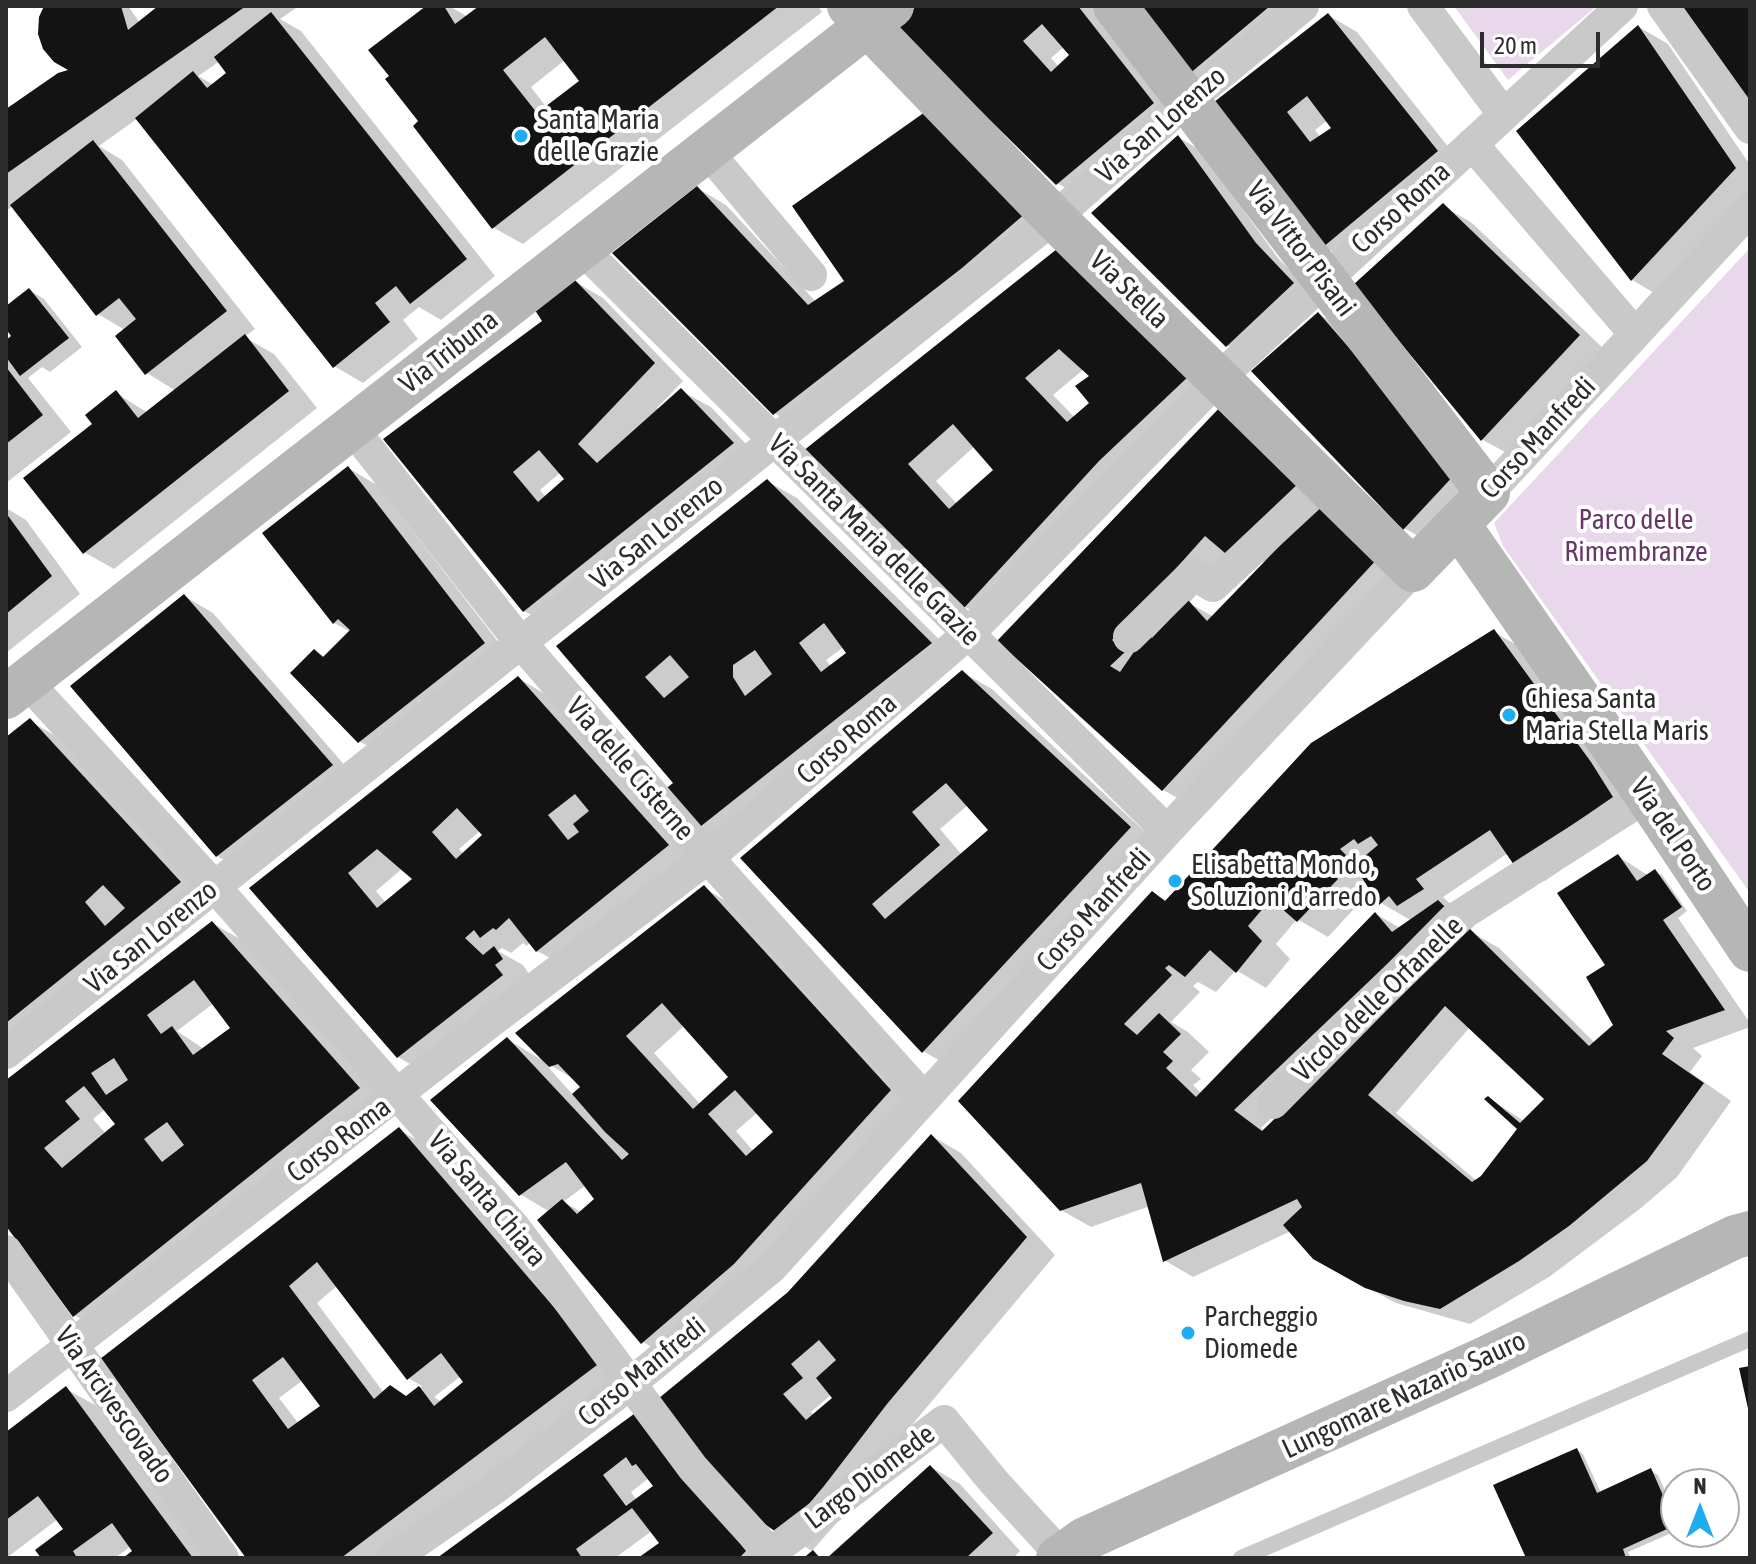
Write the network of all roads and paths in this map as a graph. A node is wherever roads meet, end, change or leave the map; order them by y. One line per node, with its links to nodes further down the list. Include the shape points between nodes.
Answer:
1 (1115, 6): 7 (street, Via Vittor Pisani)
2 (1303, 6): 7 (street, Via San Lorenzo)
3 (1423, 6): 8 (street)
4 (1622, 6): 8 (street, Corso Roma)
5 (1663, 6): 9 (street)
6 (870, 13): 11 (street, Via Tribuna); 13 (street, Via Stella)
7 (1187, 101): 13 (street, Via San Lorenzo); 16 (street, Via Vittor Pisani)
8 (1504, 115): 10 (street, Corso Roma)
9 (1750, 128)
10 (1472, 144): 16 (street, Corso Roma); 17 (street)
11 (707, 151): 14 (street, Via Tribuna); 15 (street)
12 (1750, 210): 17 (street, Corso Manfredi)
13 (1054, 218): 18 (street, Via Stella); 20 (street, Via San Lorenzo)
14 (582, 249): 19 (street, Via Tribuna); 20 (street, Via Santa Maria delle Grazie)
15 (811, 275)
16 (1324, 279): 18 (street, Corso Roma); 22 (street, Via Vittor Pisani)
17 (1635, 334): 22 (street, Corso Manfredi)
18 (1219, 378): 21 (street, Via Stella); 25 (street, Corso Roma)
19 (352, 428): 27 (street, Via delle Cisterne); 28 (street, Via Tribuna)
20 (774, 440): 25 (street, Via Santa Maria delle Grazie); 27 (street, Via San Lorenzo)
21 (1324, 483): 24 (street, Via Stella); 26 (street, via 1213,586 1193,574)
22 (1488, 493): 23 (street, Corso Manfredi)
23 (1458, 524): 24 (street, Corso Manfredi); 29 (street, Via del Porto)
24 (1413, 570): 30 (street, Corso Manfredi)
25 (969, 633): 30 (street, Via Santa Maria delle Grazie); 31 (street, Corso Roma)
26 (1129, 637)
27 (521, 643): 31 (street, Via delle Cisterne); 32 (street, Via San Lorenzo)
28 (16, 689): 32 (street, Via Santa Chiara)
29 (1647, 796): 33 (street, Via del Porto); 37 (street, Vicolo delle Orfanelle, via 1453,920)
30 (1167, 831): 36 (street, Corso Manfredi)
31 (708, 858): 35 (street, Corso Roma); 36 (street, Via delle Cisterne)
32 (215, 887): 34 (street, Via San Lorenzo); 35 (street, Via Santa Chiara)
33 (1750, 950)
34 (6, 1053)
35 (399, 1095): 42 (street, Corso Roma); 43 (street, Via Santa Chiara, via 515,1228)
36 (923, 1097): 43 (street, Corso Manfredi, via 771,1268)
37 (1273, 1103)
38 (1750, 1196): 39 (street)
39 (1743, 1235): 46 (street, Lungomare Nazario Sauro, via 1085,1539)
40 (6, 1251): 42 (street, Via Arcivescovado)
41 (1750, 1339): 49 (lane)
42 (73, 1345): 44 (street, Corso Roma); 47 (street, Via Arcivescovado)
43 (631, 1383): 45 (street, Via Santa Chiara, via 693,1468); 48 (street, Corso Manfredi, via 495,1488)
44 (6, 1396)
45 (767, 1555): 46 (street, Largo Diomede, via 944,1421)
46 (1059, 1557)
47 (223, 1558)
48 (393, 1558)
49 (1241, 1558)

